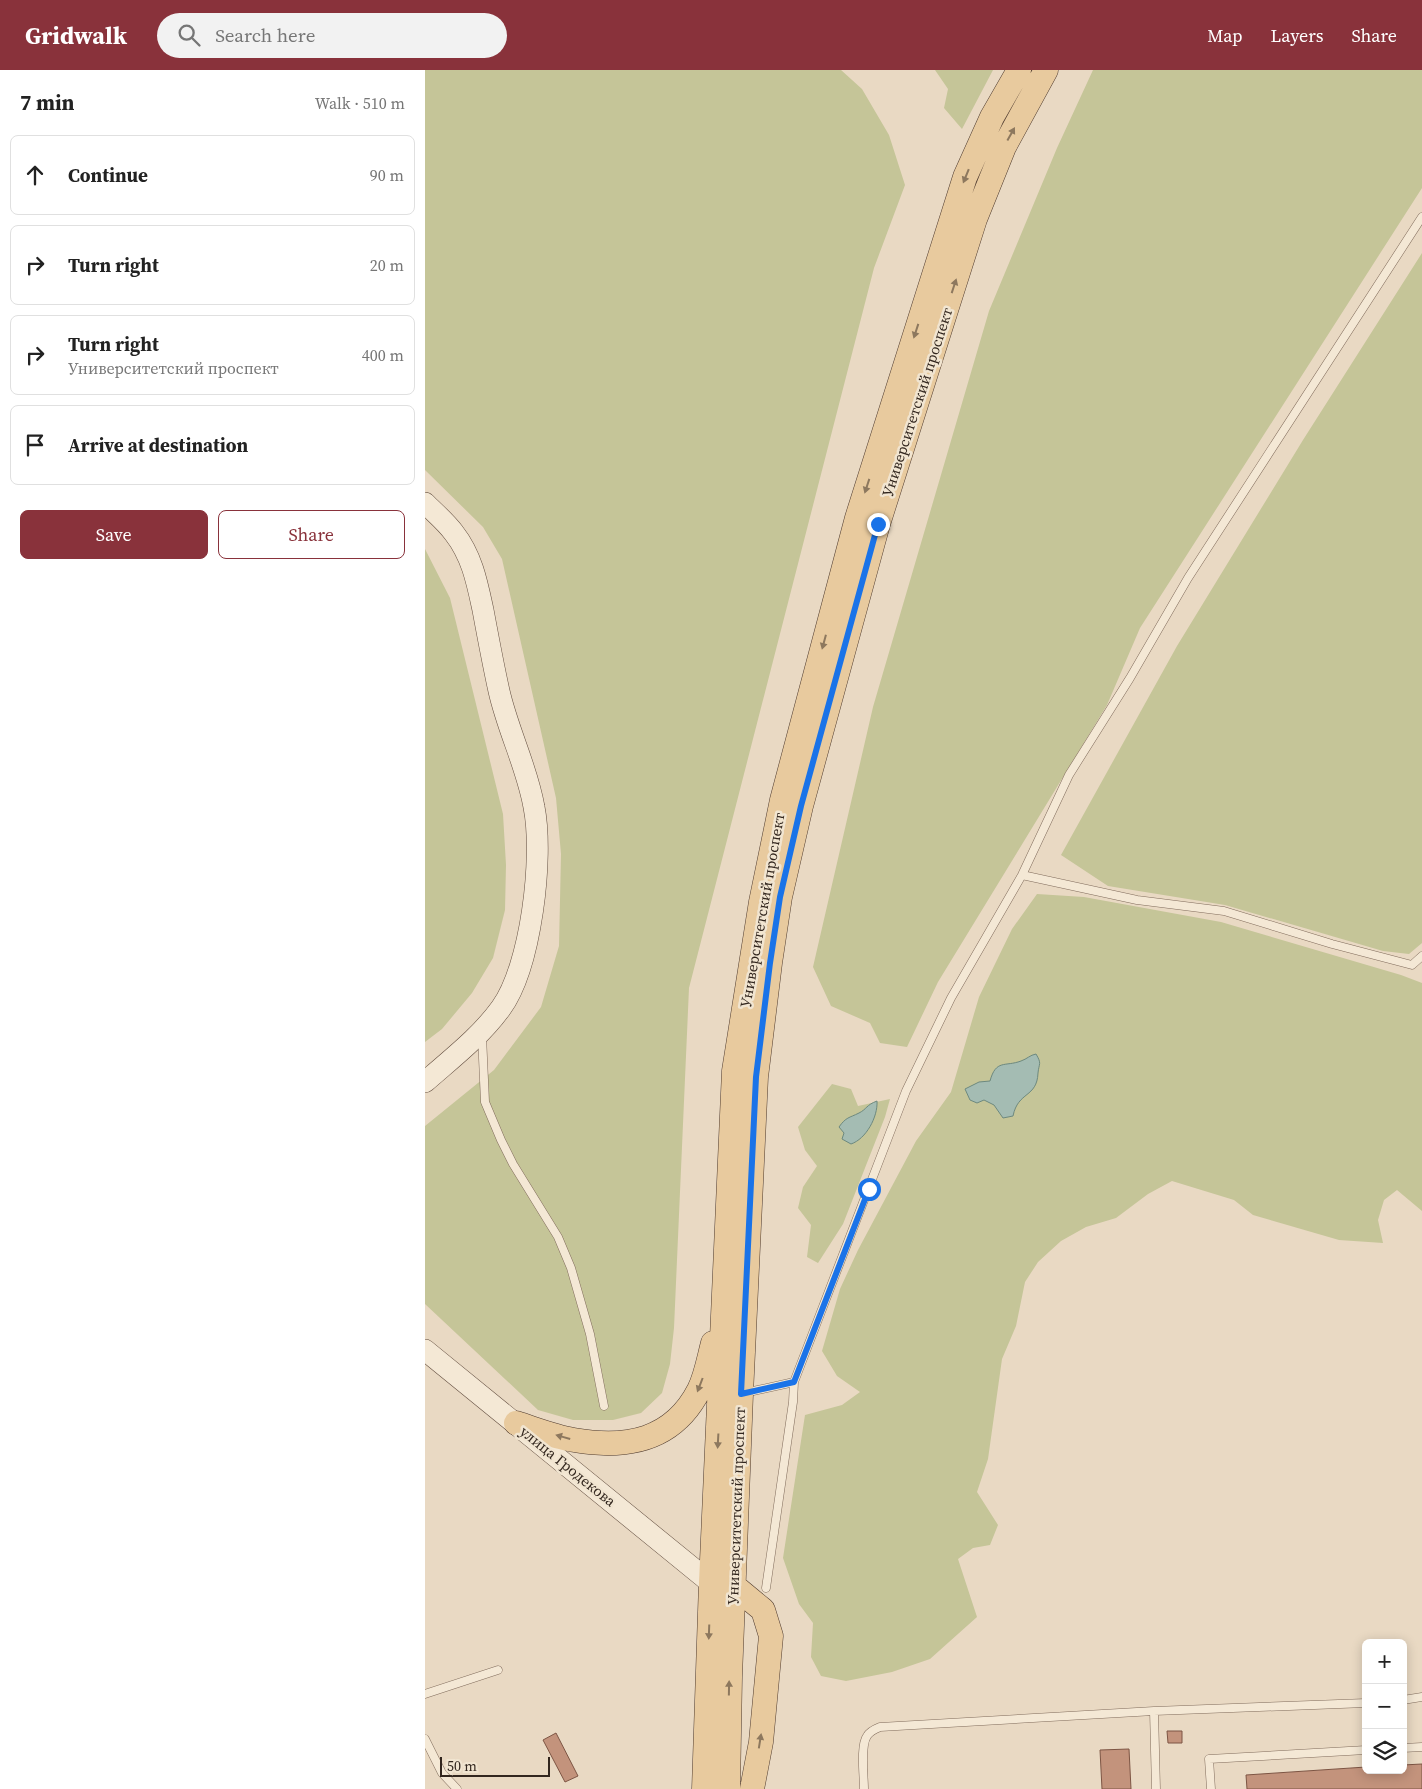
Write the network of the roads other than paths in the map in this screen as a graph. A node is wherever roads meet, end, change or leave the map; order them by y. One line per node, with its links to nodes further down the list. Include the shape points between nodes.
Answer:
1 (1019, 70): 5 (main road, Университетский проспект, one-way to 5, via 992,117 965,177)
2 (1046, 70): 5 (main road, Университетский проспект, one-way to 2, via 975,219 1004,147)
3 (1422, 217): 6 (lane, via 1188,578 1069,775)
4 (425, 503): 8 (main road, via 454,532 474,568 503,710 526,772 535,808 537,864 533,910 523,953 515,981 502,1007)
5 (868, 520): 10 (main road, Университетский проспект, one-way to 10, via 782,800 761,902 734,1071); 13 (main road, Университетский проспект, via 780,897 771,954 756,1077)
6 (1022, 875): 7 (lane, via 1137,900 1224,911 1411,965); 12 (lane, via 951,998 907,1091)
7 (1422, 956)
8 (482, 1031): 9 (main road); 14 (lane, via 485,1102 501,1140 558,1237 571,1268 591,1334)
9 (425, 1082)
10 (724, 1305): 15 (main road, one-way to 15, via 699,1389 683,1415 664,1431 628,1442 598,1443 573,1440); 16 (main road, Университетский проспект, one-way to 16)
11 (425, 1350): 15 (main road, улица Гродекова)
12 (794, 1382): 13 (lane); 17 (lane)
13 (741, 1394): 16 (main road, Университетский проспект)
14 (604, 1406)
15 (516, 1423): 16 (main road, улица Гродекова)
16 (722, 1584): 29 (main road, Университетский проспект, one-way to 29); 30 (main road, Университетский проспект, one-way to 16, via 729,1677); 31 (main road, one-way to 16, via 761,1742 771,1636 763,1610)
17 (766, 1588)
18 (498, 1670): 19 (lane)
19 (425, 1694)
20 (1422, 1697): 21 (lane)
21 (1407, 1699)
22 (1362, 1703): 23 (lane)
23 (1154, 1711): 32 (lane, via 880,1727 866,1736); 33 (lane)
24 (425, 1739): 28 (lane, via 442,1773)
25 (1422, 1747): 26 (lane)
26 (1407, 1748)
27 (1362, 1750): 34 (lane, via 1209,1759)
28 (457, 1789)
29 (704, 1789)
30 (727, 1789)
31 (752, 1789)
32 (863, 1789)
33 (1156, 1789)
34 (1211, 1789)

